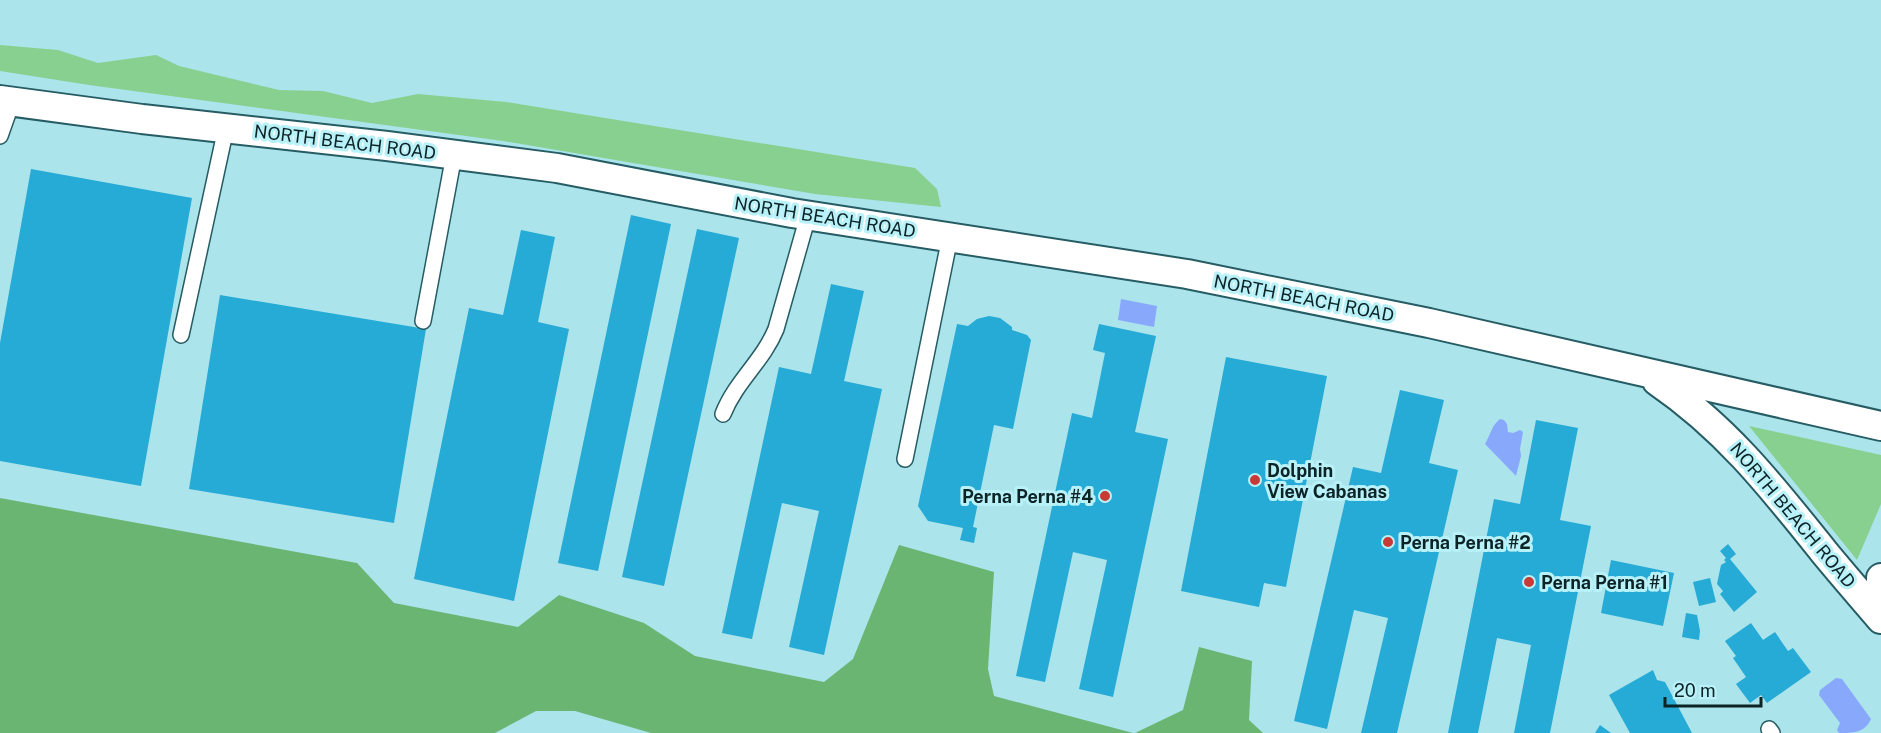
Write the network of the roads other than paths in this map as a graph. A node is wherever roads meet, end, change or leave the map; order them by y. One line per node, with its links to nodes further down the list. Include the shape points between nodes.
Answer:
1 (6, 101): 2 (street, NORTH BEACH ROAD); 3 (lane)
2 (226, 128): 4 (street, NORTH BEACH ROAD); 8 (lane)
3 (0, 136)
4 (454, 155): 5 (street, NORTH BEACH ROAD, via 557,168); 7 (lane)
5 (808, 216): 6 (street, NORTH BEACH ROAD); 10 (lane, via 776,329 769,345 730,396)
6 (950, 237): 9 (street, NORTH BEACH ROAD, via 1187,274); 12 (lane)
7 (423, 321)
8 (181, 335)
9 (1643, 371): 11 (street, NORTH BEACH ROAD); 15 (street, NORTH BEACH ROAD, via 1685,400 1730,440)
10 (723, 414)
11 (1881, 426)
12 (905, 459)
13 (1881, 578): 14 (street)
14 (1881, 587)
15 (1881, 619)

